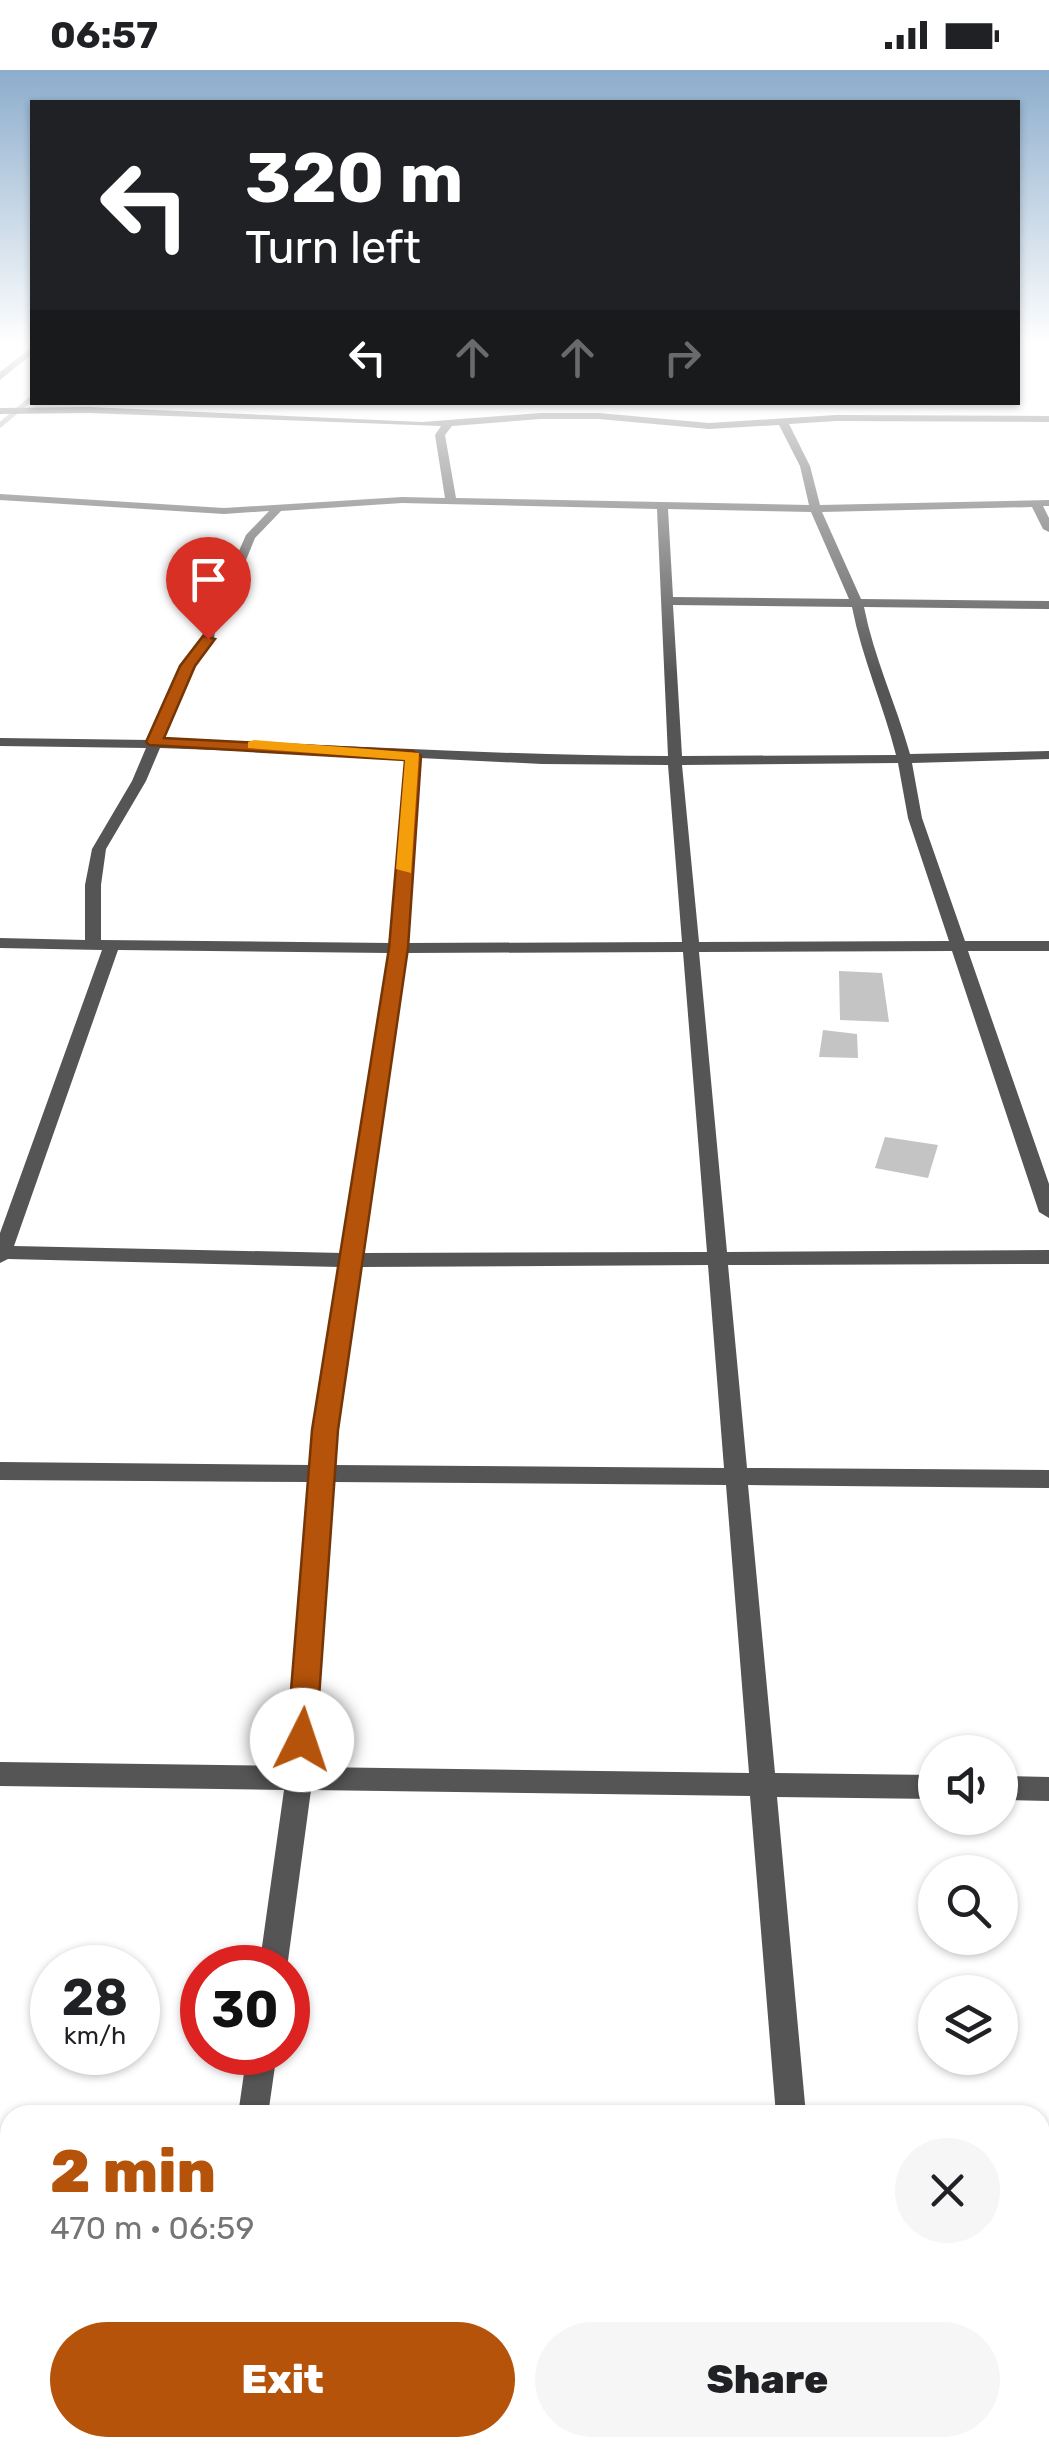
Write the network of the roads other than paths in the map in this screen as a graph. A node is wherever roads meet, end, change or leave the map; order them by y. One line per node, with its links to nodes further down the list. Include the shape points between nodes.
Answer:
1 (443, 453): 4 (street)
2 (799, 453): 9 (street)
3 (0, 497): 8 (street)
4 (451, 501): 7 (street); 8 (street)
5 (1034, 502): 6 (street); 9 (street); 10 (street)
6 (1049, 503)
7 (662, 505): 9 (street); 11 (street)
8 (277, 509): 15 (street, via 213,595 208,639 188,666)
9 (815, 509): 12 (street)
10 (1049, 528)
11 (668, 601): 12 (street); 19 (street)
12 (857, 604): 13 (street); 18 (street)
13 (1049, 605)
14 (0, 742): 15 (street)
15 (154, 742): 16 (street); 21 (street, via 99,849 93,885)
16 (413, 756): 19 (street); 25 (street)
17 (1049, 756): 18 (street)
18 (904, 758): 19 (street); 22 (street, via 915,818)
19 (675, 761): 24 (street)
20 (0, 943): 21 (street)
21 (102, 945): 25 (street); 27 (street, via 20,1210)
22 (956, 946): 23 (street); 24 (street); 26 (street)
23 (1049, 946)
24 (694, 947): 25 (street); 30 (street)
25 (398, 948): 29 (street)
26 (1049, 1212)
27 (0, 1253): 29 (street)
28 (1049, 1258): 30 (street)
29 (348, 1260): 30 (street); 32 (street)
30 (717, 1260): 33 (street)
31 (0, 1471): 32 (street)
32 (322, 1474): 33 (street); 36 (street)
33 (737, 1474): 34 (street); 37 (street)
34 (1049, 1479)
35 (0, 1774): 36 (street)
36 (299, 1778): 37 (street); 41 (street)
37 (762, 1785): 38 (street); 44 (street)
38 (918, 1787)
39 (1018, 1788): 40 (street)
40 (1049, 1789)
41 (276, 1945)
42 (259, 2075): 43 (street)
43 (254, 2105)
44 (791, 2105)

